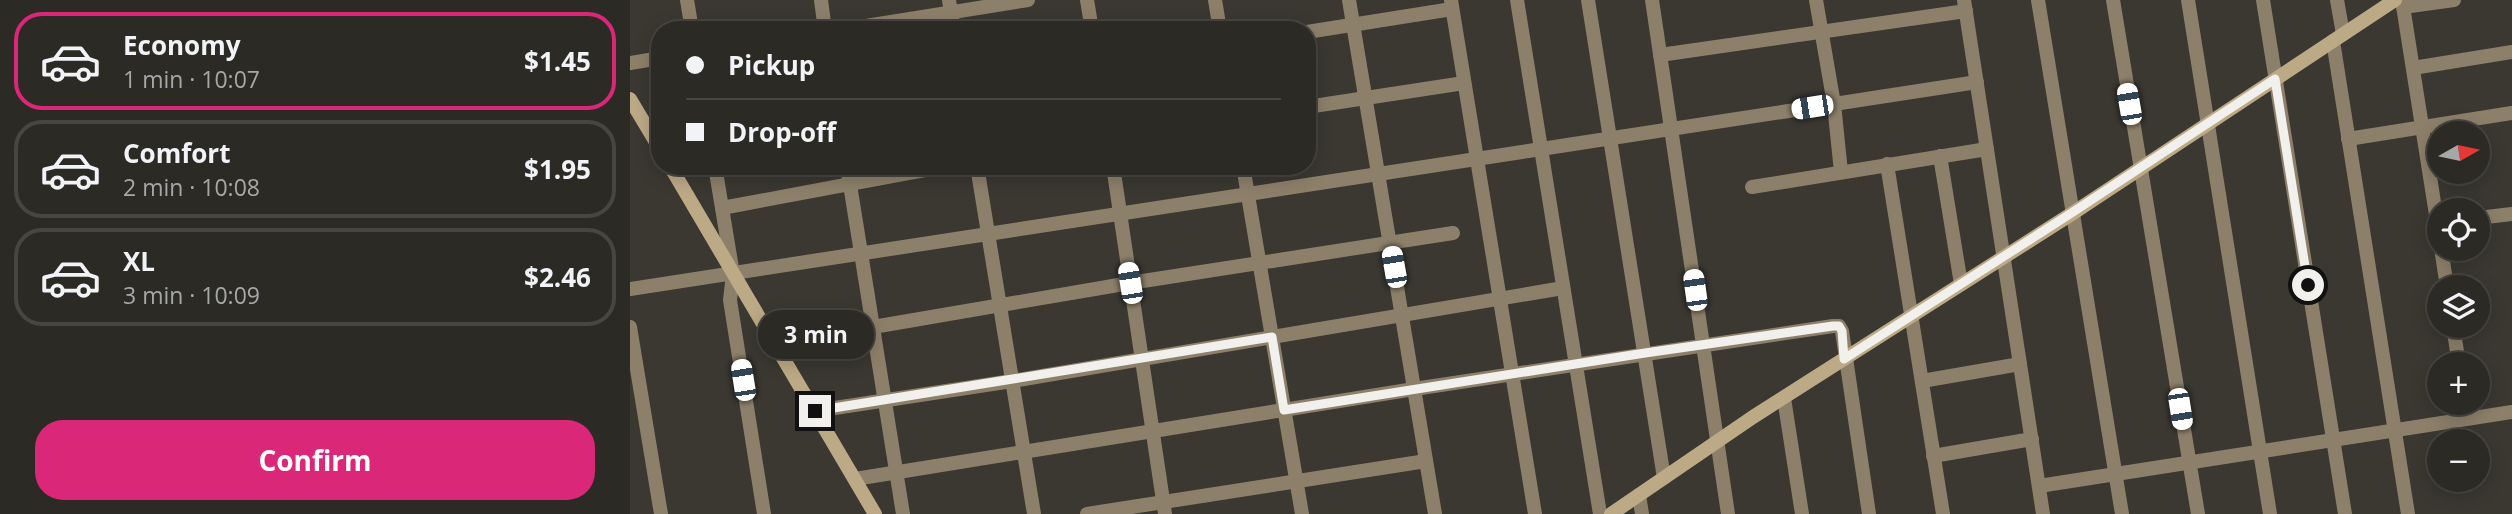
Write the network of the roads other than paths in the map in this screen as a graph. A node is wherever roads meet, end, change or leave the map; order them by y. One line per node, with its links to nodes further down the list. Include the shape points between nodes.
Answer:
1 (687, 0): 21 (street)
2 (821, 0): 22 (street)
3 (1028, 0): 19 (street)
4 (1087, 0): 24 (street)
5 (1215, 0): 25 (street)
6 (1349, 0): 26 (street)
7 (1517, 0): 49 (street)
8 (1588, 0): 47 (street)
9 (1652, 0): 31 (street)
10 (1816, 0): 28 (street)
11 (2038, 0): 69 (street)
12 (2113, 0): 54 (street)
13 (2188, 0): 43 (street)
14 (2263, 0): 35 (street)
15 (2337, 0): 29 (street)
16 (2454, 0): 17 (street)
17 (2400, 2): 29 (main road); 34 (street)
18 (1451, 4): 26 (street); 37 (street)
19 (950, 6): 23 (street)
20 (1965, 6): 28 (street); 36 (street)
21 (690, 21)
22 (824, 21)
23 (882, 21)
24 (1090, 21)
25 (1218, 21)
26 (1353, 24): 27 (street); 39 (street)
27 (1316, 30)
28 (1821, 33): 31 (street); 40 (street)
29 (2338, 38): 35 (main road); 48 (street)
30 (2512, 52): 34 (street)
31 (1660, 55): 45 (street)
32 (651, 60): 33 (street)
33 (630, 63)
34 (2413, 68): 44 (street)
35 (2275, 79): 43 (main road); 111 (street)
36 (1977, 82): 40 (street); 50 (street)
37 (1464, 83): 39 (street); 52 (street)
38 (630, 99): 46 (main road)
39 (1366, 99): 41 (street); 56 (street)
40 (1834, 104): 45 (street); 55 (street)
41 (1316, 106)
42 (2512, 113): 44 (street)
43 (2207, 123): 54 (main road); 113 (street)
44 (2422, 127): 48 (street); 67 (street)
45 (1671, 129): 47 (street); 91 (street)
46 (651, 134)
47 (1610, 138): 49 (street); 92 (street)
48 (2348, 139): 108 (street)
49 (1541, 149): 52 (street); 82 (street)
50 (1987, 149): 51 (street); 77 (street)
51 (1940, 156): 53 (street); 81 (street)
52 (1477, 159): 56 (street); 84 (street)
53 (1887, 164): 55 (street); 87 (street)
54 (2141, 167): 69 (main road); 117 (street)
55 (1841, 172): 65 (street)
56 (1378, 174): 66 (street); 75 (street)
57 (675, 175): 79 (main road)
58 (716, 175): 68 (street)
59 (848, 175): 64 (street)
60 (898, 175): 64 (street)
61 (978, 175): 74 (street)
62 (1114, 175): 70 (street)
63 (1245, 175): 66 (street)
64 (850, 184): 68 (street); 76 (street)
65 (1752, 187)
66 (1248, 194): 70 (street); 78 (street)
67 (2434, 198)
68 (722, 208): 79 (street)
69 (2073, 212): 77 (main road); 119 (street)
70 (1120, 214): 74 (street); 80 (street)
71 (2512, 214): 72 (street)
72 (2490, 217)
73 (1453, 233): 75 (street)
74 (988, 234): 76 (street); 85 (street)
75 (1390, 244): 78 (street); 86 (street)
76 (861, 254): 79 (street); 89 (street)
77 (2004, 257): 81 (main road); 96 (street)
78 (1260, 264): 80 (street); 90 (street)
79 (733, 274): 83 (street); 104 (main road); 127 (street, via 730,300)
80 (1130, 283): 85 (street); 93 (street)
81 (1961, 284): 87 (main road)
82 (1563, 288): 84 (street); 95 (street)
83 (630, 289)
84 (1500, 299): 86 (street); 97 (street)
85 (1000, 306): 89 (street); 98 (street)
86 (1402, 315): 90 (street); 100 (street)
87 (1911, 316): 94 (main road); 99 (street)
88 (630, 327): 126 (street)
89 (873, 327): 102 (street)
90 (1272, 337): 93 (street); 103 (street)
91 (1703, 344): 92 (street); 94 (street, via 1839,326); 112 (street)
92 (1645, 353): 95 (street); 120 (street)
93 (1142, 359): 98 (street); 109 (street)
94 (1844, 359): 101 (main road); 140 (street)
95 (1576, 364): 97 (street); 135 (street)
96 (2020, 364): 99 (street); 110 (street)
97 (1512, 374): 100 (street); 134 (street)
98 (1012, 381): 102 (street); 114 (street)
99 (1922, 381): 115 (street)
100 (1414, 389): 103 (street); 116 (street)
101 (1784, 398): 112 (main road); 139 (street)
102 (883, 400): 104 (street); 118 (street)
103 (1284, 410): 109 (street); 122 (street)
104 (815, 411): 121 (main road)
105 (2512, 412): 107 (street)
106 (2467, 415): 107 (street)
107 (2468, 419): 108 (street)
108 (2395, 430): 111 (street); 147 (street)
109 (1153, 431): 114 (street); 125 (street)
110 (2032, 439): 115 (street); 123 (street)
111 (2332, 440): 113 (street); 146 (street)
112 (1718, 442): 120 (main road); 138 (street)
113 (2260, 451): 117 (street); 145 (street)
114 (1024, 453): 118 (street); 130 (street)
115 (1933, 456): 141 (street)
116 (1426, 461): 122 (street); 133 (street)
117 (2189, 462): 119 (street); 144 (street)
118 (895, 472): 121 (street); 129 (street)
119 (2115, 474): 123 (street); 143 (street)
120 (1664, 478): 124 (main road)
121 (855, 479): 128 (main road)
122 (1297, 481): 125 (street); 132 (street)
123 (2039, 486): 142 (street)
124 (1639, 495): 136 (main road); 137 (street)
125 (1164, 508): 131 (street)
126 (661, 514)
127 (764, 514)
128 (875, 514)
129 (902, 514)
130 (1034, 514)
131 (1087, 514)
132 (1302, 514)
133 (1435, 514)
134 (1535, 514)
135 (1600, 514)
136 (1611, 514)
137 (1642, 514)
138 (1728, 514)
139 (1802, 514)
140 (1869, 514)
141 (1943, 514)
142 (2043, 514)
143 (2122, 514)
144 (2197, 514)
145 (2270, 514)
146 (2345, 514)
147 (2408, 514)

